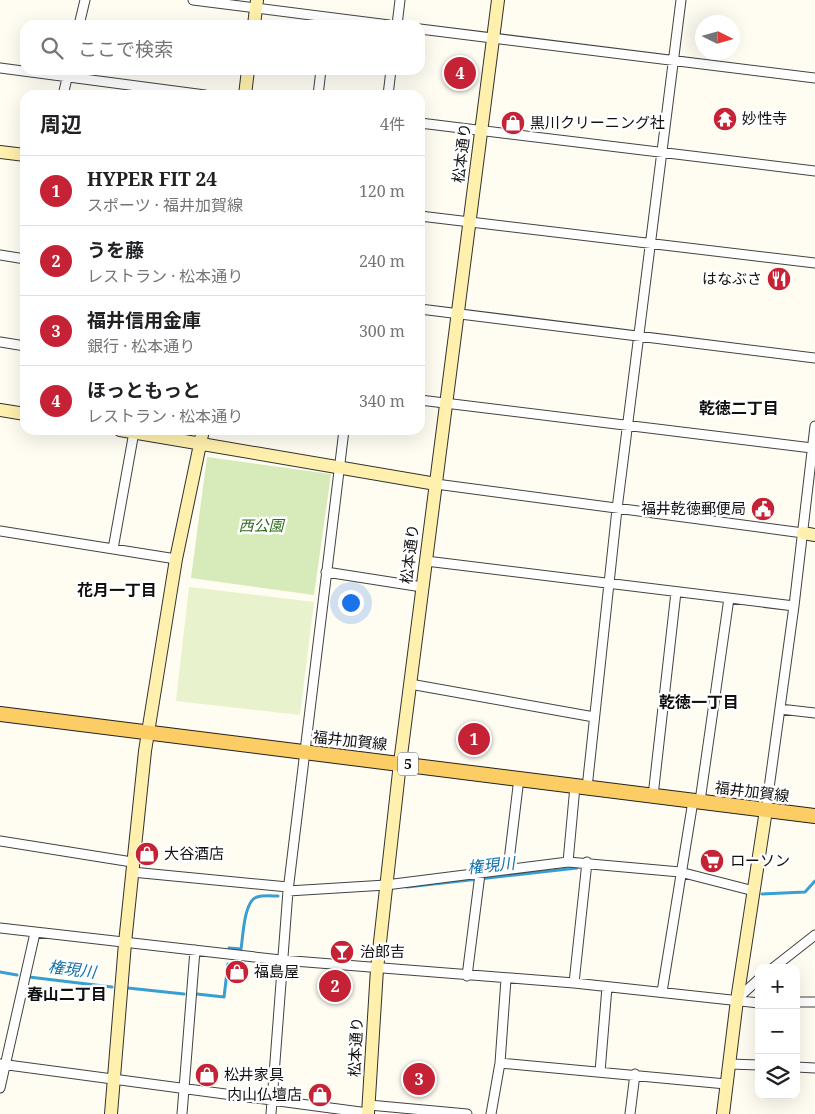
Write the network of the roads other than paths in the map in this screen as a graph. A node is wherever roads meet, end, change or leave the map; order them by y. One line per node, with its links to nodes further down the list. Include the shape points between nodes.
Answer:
1 (84, 0): 7 (street)
2 (193, 0): 6 (street)
3 (400, 0): 10 (street)
4 (498, 0): 12 (street, 松本通り)
5 (682, 0): 13 (street)
6 (257, 4): 8 (street); 9 (street)
7 (80, 20)
8 (255, 20)
9 (323, 20)
10 (398, 20)
11 (425, 30): 12 (street)
12 (493, 39): 13 (street); 28 (street, 松本通り)
13 (673, 60): 21 (street); 31 (street)
14 (0, 68): 15 (street)
15 (20, 70)
16 (68, 75): 22 (street)
17 (75, 75): 23 (street)
18 (247, 75): 24 (street)
19 (320, 75): 25 (street)
20 (390, 75): 26 (street)
21 (815, 78)
22 (64, 90)
23 (172, 90)
24 (246, 90)
25 (319, 90)
26 (389, 90)
27 (425, 124): 28 (street)
28 (481, 131): 31 (street); 34 (street, 松本通り)
29 (0, 152): 30 (street)
30 (20, 154)
31 (662, 154): 32 (street); 35 (street)
32 (815, 171)
33 (425, 217): 34 (street)
34 (470, 223): 35 (street); 40 (street, 松本通り)
35 (649, 244): 38 (street); 41 (street)
36 (0, 255): 37 (street)
37 (20, 258)
38 (815, 263)
39 (425, 310): 40 (street)
40 (458, 314): 41 (street); 46 (street, 松本通り)
41 (639, 337): 44 (street); 50 (street)
42 (0, 342): 43 (street)
43 (20, 345)
44 (815, 358)
45 (425, 401): 46 (street)
46 (446, 403): 50 (street); 58 (street, 松本通り)
47 (0, 410): 48 (street)
48 (20, 413)
49 (815, 426): 56 (street)
50 (627, 427): 56 (street); 59 (street)
51 (133, 435): 62 (street)
52 (151, 435): 55 (street)
53 (202, 435): 55 (street)
54 (343, 435): 57 (street)
55 (201, 444): 57 (street); 63 (street)
56 (812, 448): 61 (street)
57 (339, 467): 58 (street); 65 (street)
58 (436, 484): 59 (street); 64 (street, 松本通り)
59 (617, 509): 61 (street); 66 (street)
60 (0, 531): 62 (street)
61 (809, 534): 70 (street)
62 (113, 549): 63 (street)
63 (176, 559): 76 (street)
64 (426, 561): 66 (street); 67 (street, 松本通り)
65 (326, 572): 67 (street); 77 (street)
66 (608, 583): 68 (street); 75 (street)
67 (422, 587): 71 (street, 松本通り)
68 (676, 592): 69 (street); 81 (street)
69 (729, 598): 70 (street); 82 (street)
70 (794, 606): 72 (street)
71 (410, 684): 75 (street); 78 (street, 松本通り)
72 (780, 709): 73 (street); 83 (street)
73 (815, 713)
74 (0, 714): 76 (main road, 福井加賀線 / 5)
75 (594, 718): 80 (street)
76 (147, 732): 77 (main road, 福井加賀線 / 5); 88 (street)
77 (303, 752): 78 (main road, 福井加賀線 / 5); 93 (street)
78 (400, 763): 79 (main road, 福井加賀線 / 5); 92 (street, 松本通り)
79 (519, 778): 80 (main road, 福井加賀線 / 5); 89 (street)
80 (581, 787): 81 (main road, 福井加賀線 / 5); 86 (street)
81 (653, 796): 82 (main road, 福井加賀線 / 5)
82 (696, 801): 83 (main road, 福井加賀線 / 5); 91 (street)
83 (766, 810): 84 (main road, 福井加賀線 / 5); 94 (street)
84 (815, 816)
85 (0, 841): 88 (street)
86 (568, 862): 87 (street); 89 (street)
87 (587, 862): 91 (street); 106 (street)
88 (132, 867): 93 (street); 98 (street)
89 (508, 869): 90 (street)
90 (480, 875): 92 (street); 103 (street)
91 (680, 875): 94 (street); 108 (street)
92 (386, 885): 93 (street); 102 (street, 松本通り)
93 (288, 889): 100 (street)
94 (754, 891): 109 (street)
95 (0, 928): 96 (street)
96 (34, 933): 98 (street); 115 (street)
97 (815, 934): 101 (street)
98 (124, 943): 99 (street); 121 (street)
99 (195, 950): 100 (street); 124 (street)
100 (281, 960): 102 (street); 125 (street)
101 (778, 964)
102 (377, 969): 103 (street); 126 (street, 松本通り)
103 (467, 976): 104 (street)
104 (506, 979): 106 (street); 113 (street)
105 (755, 982): 109 (street)
106 (574, 983): 107 (street)
107 (607, 987): 108 (street); 119 (street)
108 (662, 992): 109 (street)
109 (737, 1000): 110 (street); 114 (street)
110 (755, 1002)
111 (800, 1002): 112 (street)
112 (815, 1002)
113 (500, 1063): 119 (street); 131 (street)
114 (729, 1064): 116 (street); 122 (street)
115 (3, 1065): 121 (street); 123 (street)
116 (755, 1066)
117 (800, 1067): 118 (street)
118 (815, 1068)
119 (600, 1072): 120 (street)
120 (634, 1074): 122 (street); 132 (street)
121 (114, 1080): 124 (street); 127 (street)
122 (726, 1084): 133 (street)
123 (0, 1088)
124 (184, 1090): 125 (street); 128 (street)
125 (273, 1102): 126 (street); 129 (street)
126 (368, 1111): 130 (street)
127 (111, 1114)
128 (182, 1114)
129 (271, 1114)
130 (466, 1114)
131 (491, 1114)
132 (630, 1114)
133 (723, 1114)

